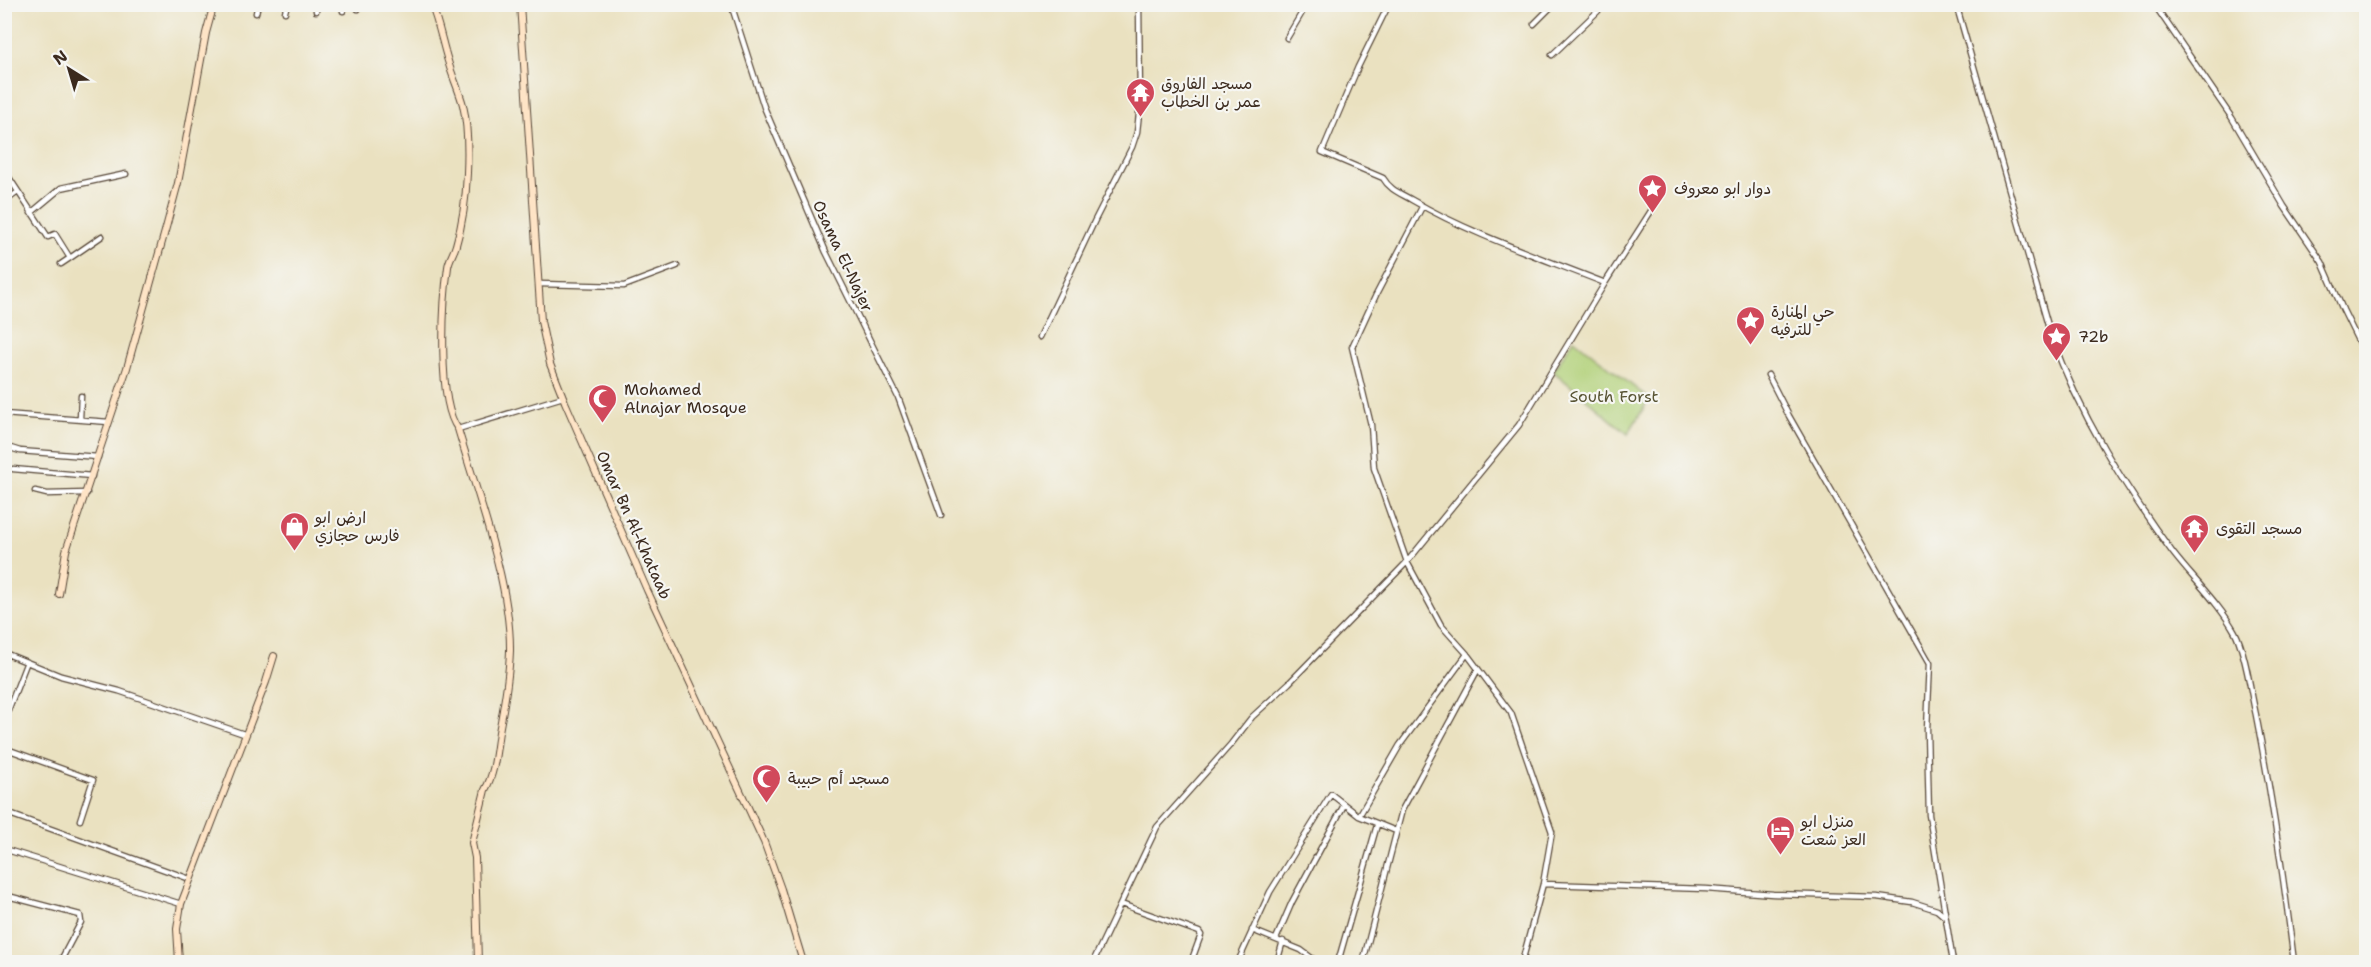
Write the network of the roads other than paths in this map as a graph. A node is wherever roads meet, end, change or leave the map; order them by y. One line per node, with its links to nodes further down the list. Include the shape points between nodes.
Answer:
1 (214, 4): 41 (street, via 175,193)
2 (258, 4): 17 (street)
3 (287, 4): 16 (street)
4 (316, 4): 14 (street)
5 (430, 4): 42 (street, via 463,105 467,137 463,216 448,264 445,316 445,382 452,422)
6 (520, 4): 33 (street, Omar Bn Al-Khataab)
7 (731, 4): 49 (street, Osama El-Najer, via 764,107 826,252 898,397)
8 (1139, 4): 34 (street, via 1137,132)
9 (1307, 4): 19 (street)
10 (1389, 4): 25 (street, via 1322,152 1383,178 1388,187)
11 (1554, 4): 18 (street)
12 (1956, 4): 89 (street, via 2051,336 2071,388 2133,498 2236,633 2268,776)
13 (2154, 4): 35 (street, via 2232,118 2322,262)
14 (316, 11)
15 (1598, 11): 20 (street)
16 (285, 12)
17 (256, 13)
18 (1534, 24)
19 (1287, 38)
20 (1552, 55)
21 (4, 170): 23 (street)
22 (126, 174): 27 (street, via 61,188)
23 (18, 192): 24 (street); 27 (street)
24 (4, 202)
25 (1422, 207): 32 (street); 50 (street, via 1352,347 1371,425 1374,468)
26 (1651, 211): 32 (street)
27 (31, 213): 29 (street, via 48,237 56,234)
28 (102, 236): 29 (street)
29 (70, 258): 30 (street)
30 (62, 264)
31 (678, 266): 33 (street, via 624,286)
32 (1605, 283): 50 (street, via 1518,425)
33 (539, 284): 38 (street, Omar Bn Al-Khataab, via 546,349)
34 (1040, 337)
35 (2367, 357)
36 (1768, 375): 72 (street, via 1930,663 1929,815)
37 (81, 396): 40 (street)
38 (563, 397): 42 (street); 79 (street, Omar Bn Al-Khataab, via 764,842)
39 (4, 414): 40 (street)
40 (80, 419): 41 (street)
41 (109, 422): 44 (street)
42 (458, 429): 78 (street, via 502,586 510,650 493,763 472,843)
43 (4, 446): 44 (street, via 20,451)
44 (98, 457): 46 (street)
45 (13, 469): 46 (street)
46 (92, 476): 48 (street)
47 (35, 491): 48 (street)
48 (87, 493): 51 (street, via 66,551)
49 (941, 514)
50 (1407, 562): 52 (street, via 1441,624); 71 (street, via 1252,717 1157,826)
51 (59, 594)
52 (1467, 654): 56 (street); 62 (street, via 1400,745)
53 (274, 656): 58 (street)
54 (4, 661): 55 (street, via 7,654)
55 (26, 664): 57 (street); 58 (street)
56 (1478, 669): 65 (street, via 1402,810); 68 (street, via 1511,713 1552,832)
57 (4, 722)
58 (244, 734): 67 (street)
59 (4, 748): 63 (street, via 93,780)
60 (1344, 805): 62 (street); 73 (street, via 1330,794 1284,867); 74 (street)
61 (4, 812): 67 (street)
62 (1359, 816): 64 (street)
63 (80, 820)
64 (1377, 825): 65 (street); 85 (street)
65 (1396, 831): 86 (street)
66 (4, 849): 70 (street)
67 (190, 879): 70 (street)
68 (1543, 884): 72 (street, via 1877,897 1912,902 1937,910); 87 (street)
69 (4, 895): 76 (street, via 80,915 81,922)
70 (181, 904): 77 (street, via 177,929)
71 (1121, 904): 80 (street); 81 (street, via 1198,932 1201,940)
72 (1945, 917): 88 (street)
73 (1252, 930): 74 (street); 82 (street)
74 (1276, 939): 75 (street)
75 (1283, 941): 83 (street); 84 (street)
76 (60, 963)
77 (179, 963)
78 (478, 963)
79 (803, 963)
80 (1093, 963)
81 (1191, 963)
82 (1238, 963)
83 (1277, 963)
84 (1317, 963)
85 (1338, 963)
86 (1363, 963)
87 (1522, 963)
88 (1953, 963)
89 (2294, 963)

